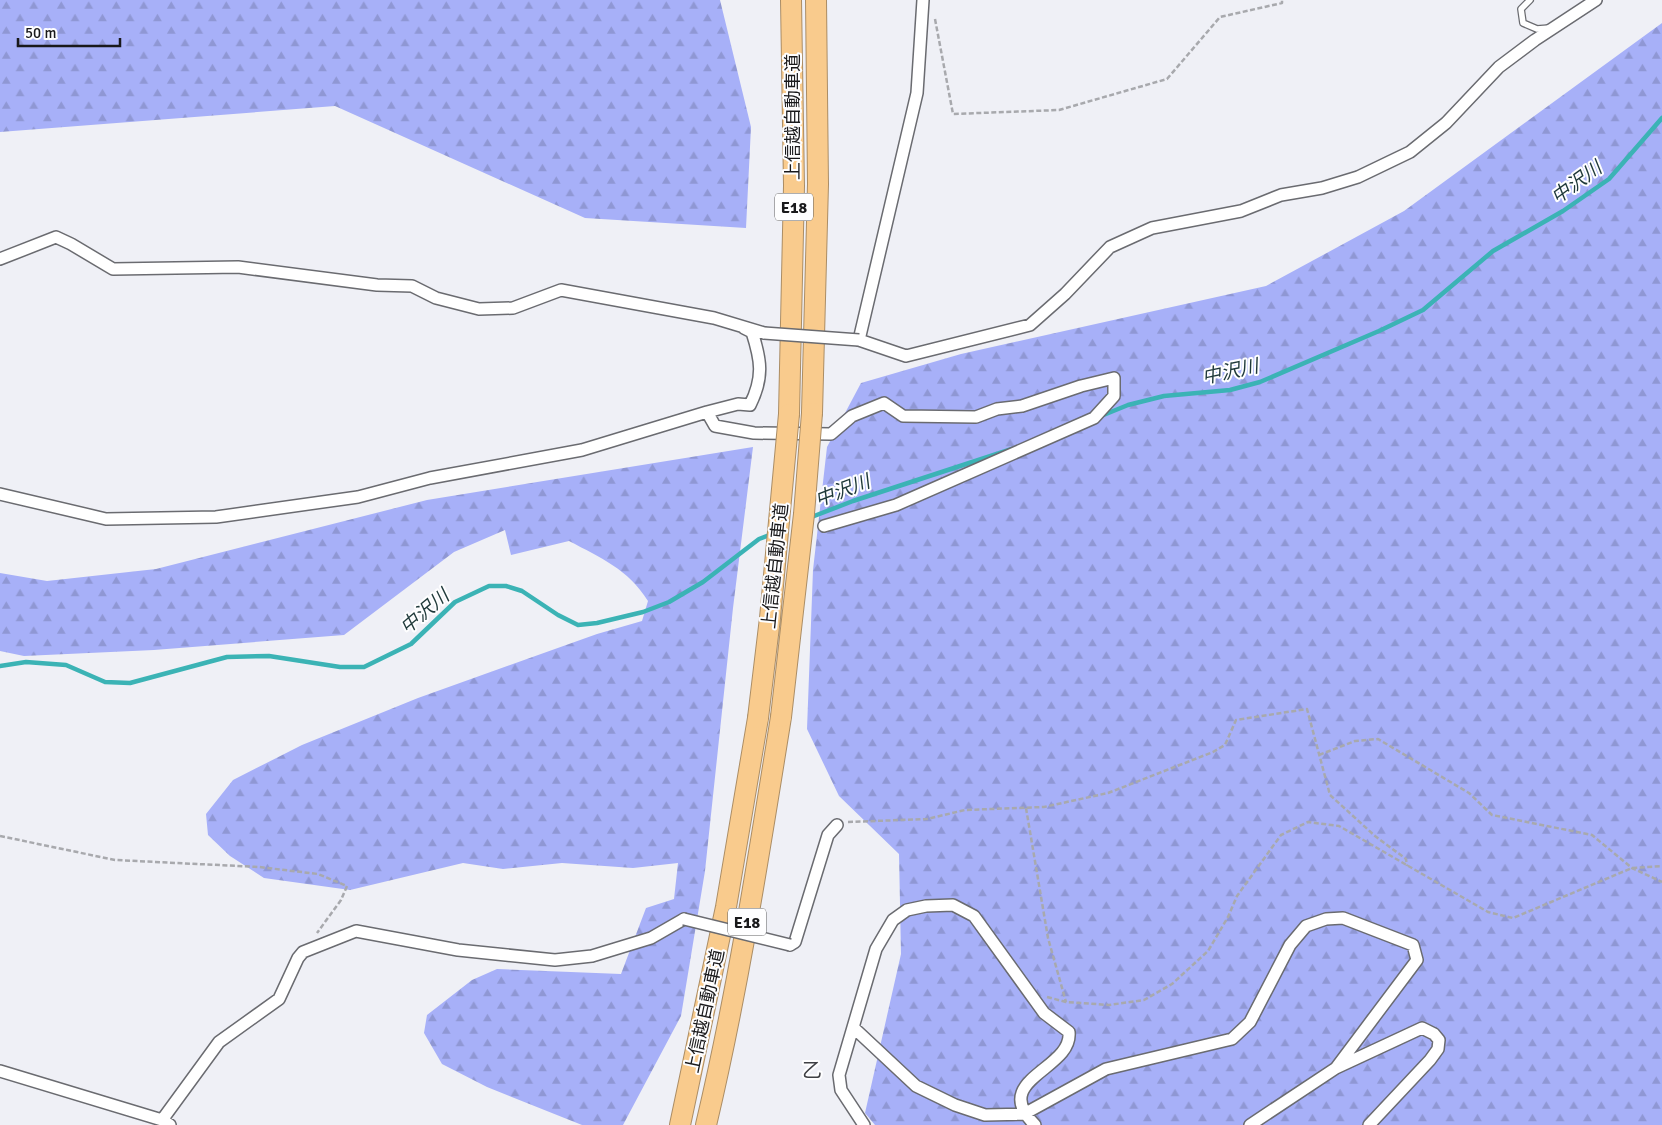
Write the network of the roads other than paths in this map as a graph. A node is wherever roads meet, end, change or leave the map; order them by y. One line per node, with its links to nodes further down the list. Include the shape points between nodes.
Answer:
1 (791, 0): 19 (highway, 上信越自動車道 / E18, bridge, via 794,186 789,414 770,618 758,718 726,907)
2 (816, 0): 20 (highway, 上信越自動車道 / E18, bridge, via 818,184 812,412 804,514 781,717 747,922)
3 (924, 0): 9 (street, via 917,94)
4 (1530, 0): 6 (lane, via 1521,9 1523,23 1537,29)
5 (1596, 0): 6 (street)
6 (1554, 28): 9 (street, via 1499,67 1446,123 1410,152 1358,177 1322,188 1281,195 1240,211 1152,228 1127,239 1110,247 1030,325 906,356)
7 (0, 259): 8 (street, via 56,237 113,270 238,267 377,285 412,286 436,298 479,309 513,308 561,290)
8 (714, 318): 9 (street, bridge, via 764,332); 10 (street, via 752,332 761,362 756,393 750,405 738,404)
9 (859, 340)
10 (707, 412): 11 (street, via 582,450 430,478 358,497 216,516 106,519); 12 (street, via 715,426 754,433 831,434 852,416 884,403 903,416 976,417 1114,378 1114,396 1094,418 896,505)
11 (0, 494)
12 (824, 526)
13 (837, 825): 18 (street, bridge, via 828,835 795,942 790,945 684,919 651,938 592,956 555,960 458,950 356,931 303,952 279,999 219,1042)
14 (854, 1029): 17 (street, via 916,1086 985,1115); 17 (street, via 876,949 893,920 907,910 953,905 974,916 1044,1013 1069,1032 1070,1041 1064,1052 1028,1082 1020,1102); 21 (street, via 840,1075 841,1090)
15 (1336, 1068): 17 (street, via 1417,960 1414,945 1343,918 1326,919 1306,926 1290,946 1250,1022 1232,1040 1106,1069); 23 (street); 24 (street, via 1422,1028 1439,1040 1438,1049 1430,1060)
16 (0, 1071): 18 (street)
17 (1024, 1114): 22 (street)
18 (166, 1123)
19 (680, 1125)
20 (706, 1125)
21 (864, 1125)
22 (1035, 1125)
23 (1250, 1125)
24 (1369, 1125)

